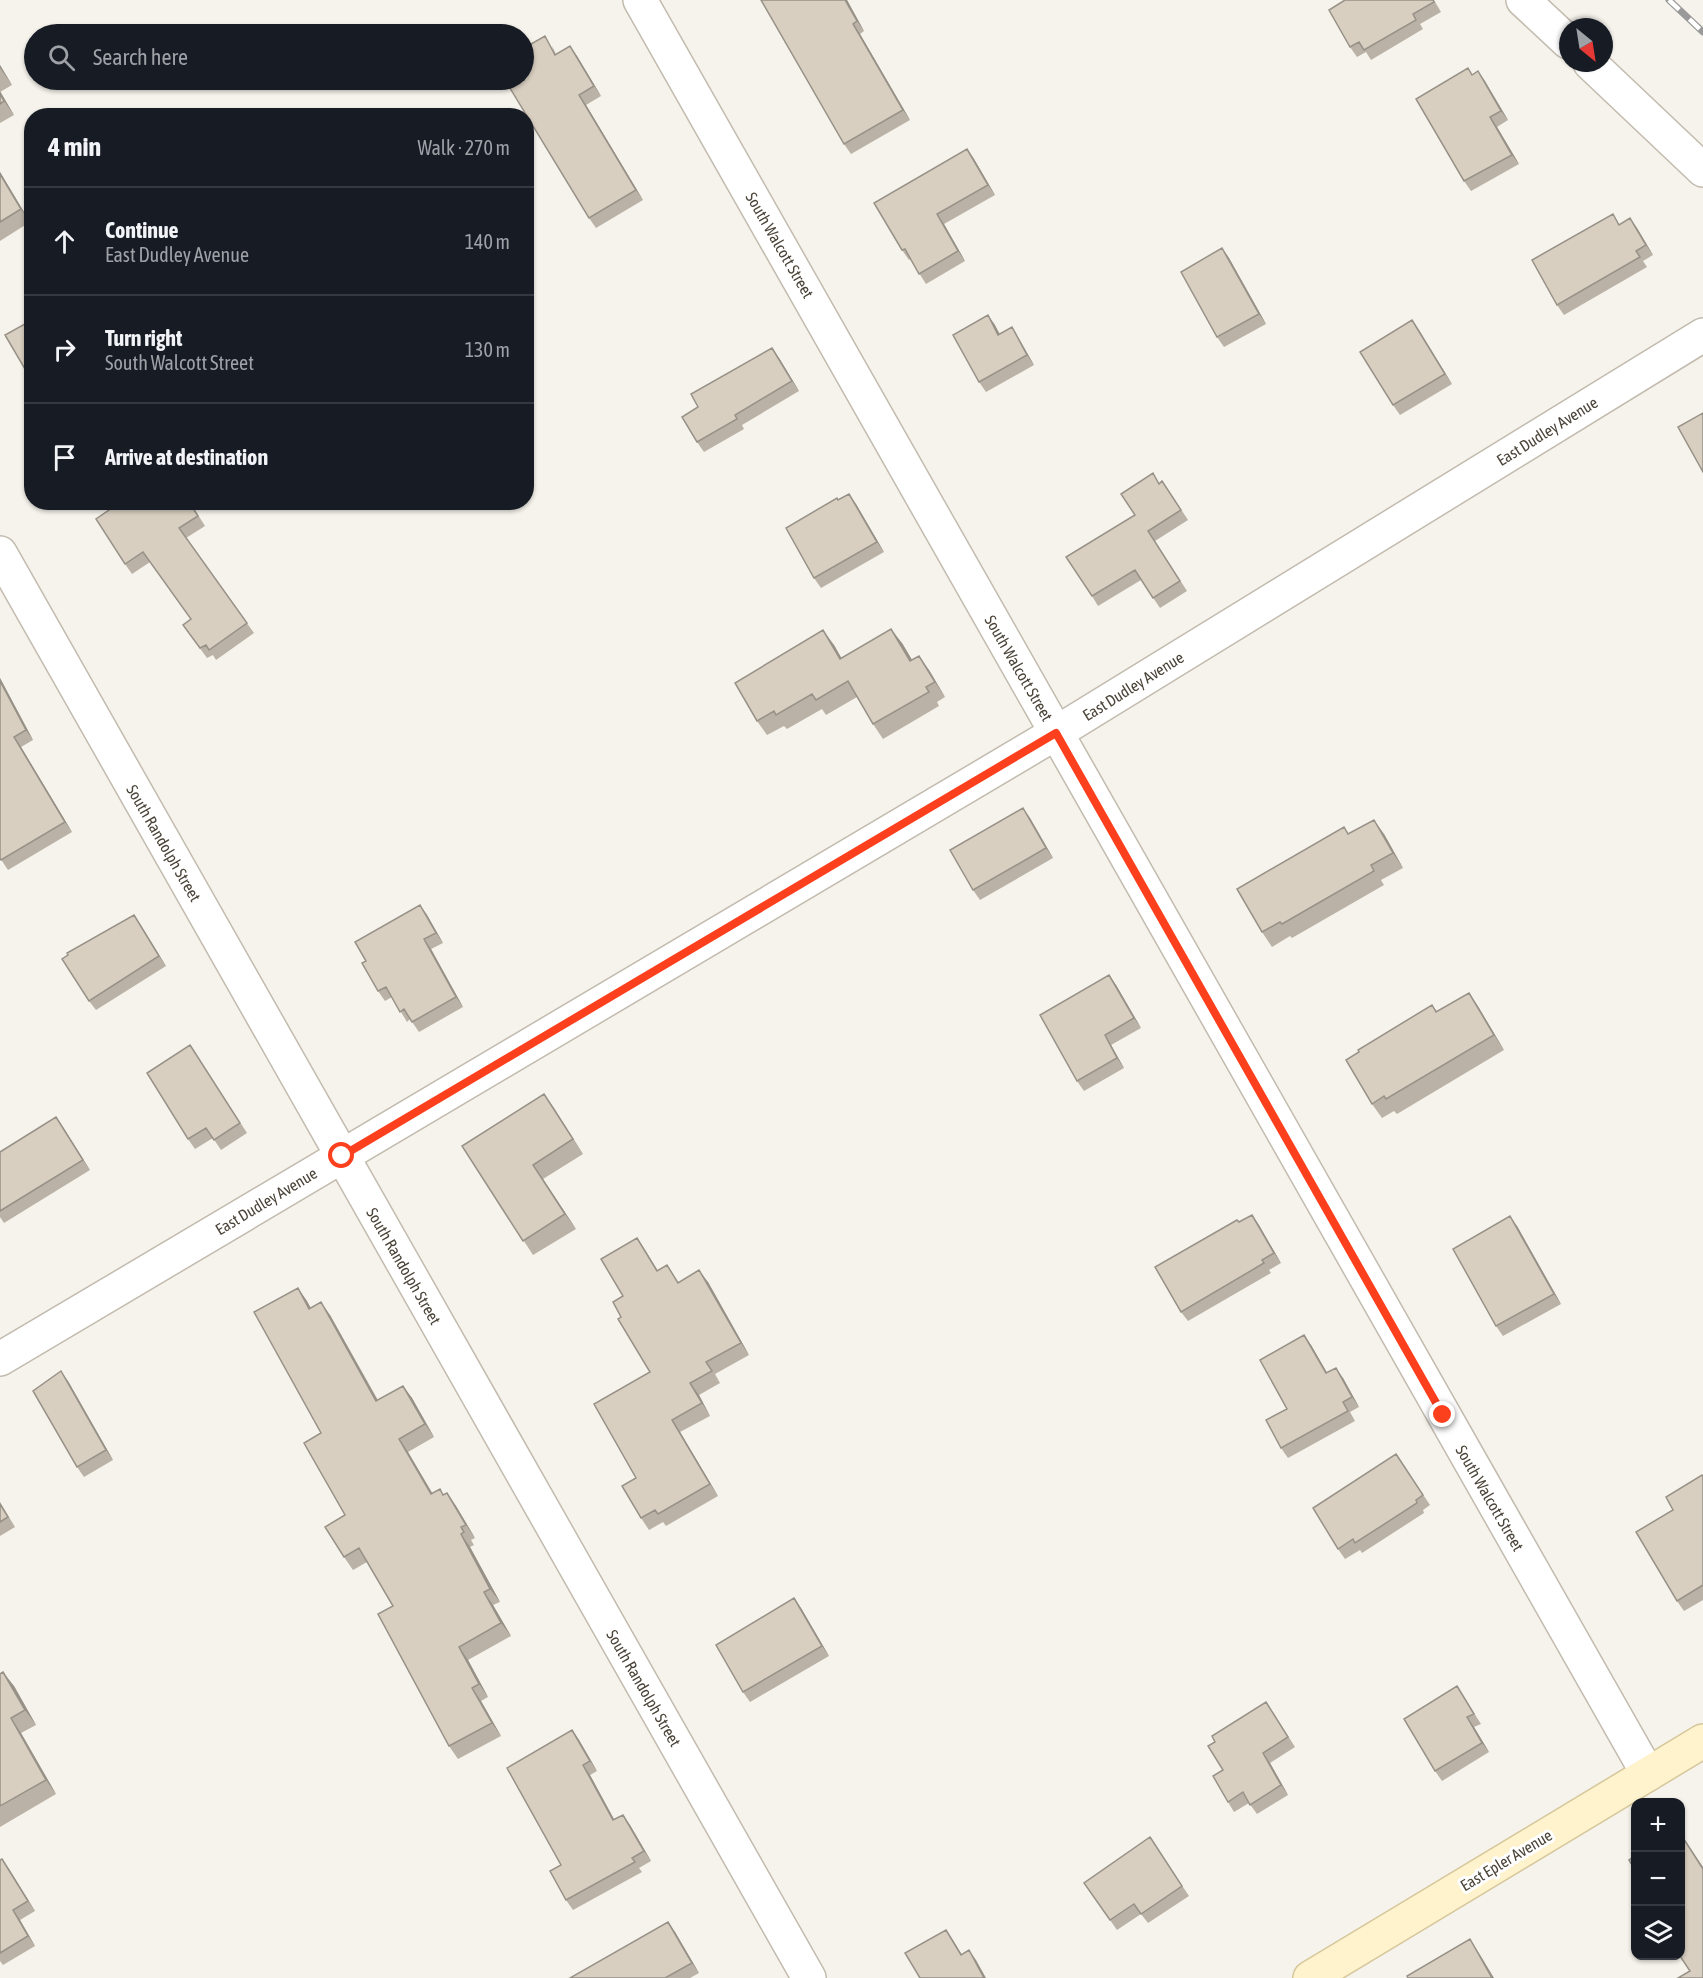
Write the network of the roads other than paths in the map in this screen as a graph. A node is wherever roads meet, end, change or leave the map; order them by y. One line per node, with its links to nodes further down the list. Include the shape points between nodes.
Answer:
1 (640, 0): 8 (street, South Walcott Street)
2 (1523, 0): 3 (street)
3 (1559, 34)
4 (1600, 72): 5 (street)
5 (1703, 170)
6 (1703, 335): 8 (street, East Dudley Avenue)
7 (0, 553): 9 (street, South Randolph Street)
8 (1056, 733): 9 (street, East Dudley Avenue); 12 (street, South Walcott Street)
9 (342, 1156): 10 (street, East Dudley Avenue); 13 (street, South Randolph Street)
10 (0, 1359)
11 (1703, 1741): 12 (street, East Epler Avenue)
12 (1648, 1774): 14 (street, East Epler Avenue)
13 (809, 1978)
14 (1310, 1978)

